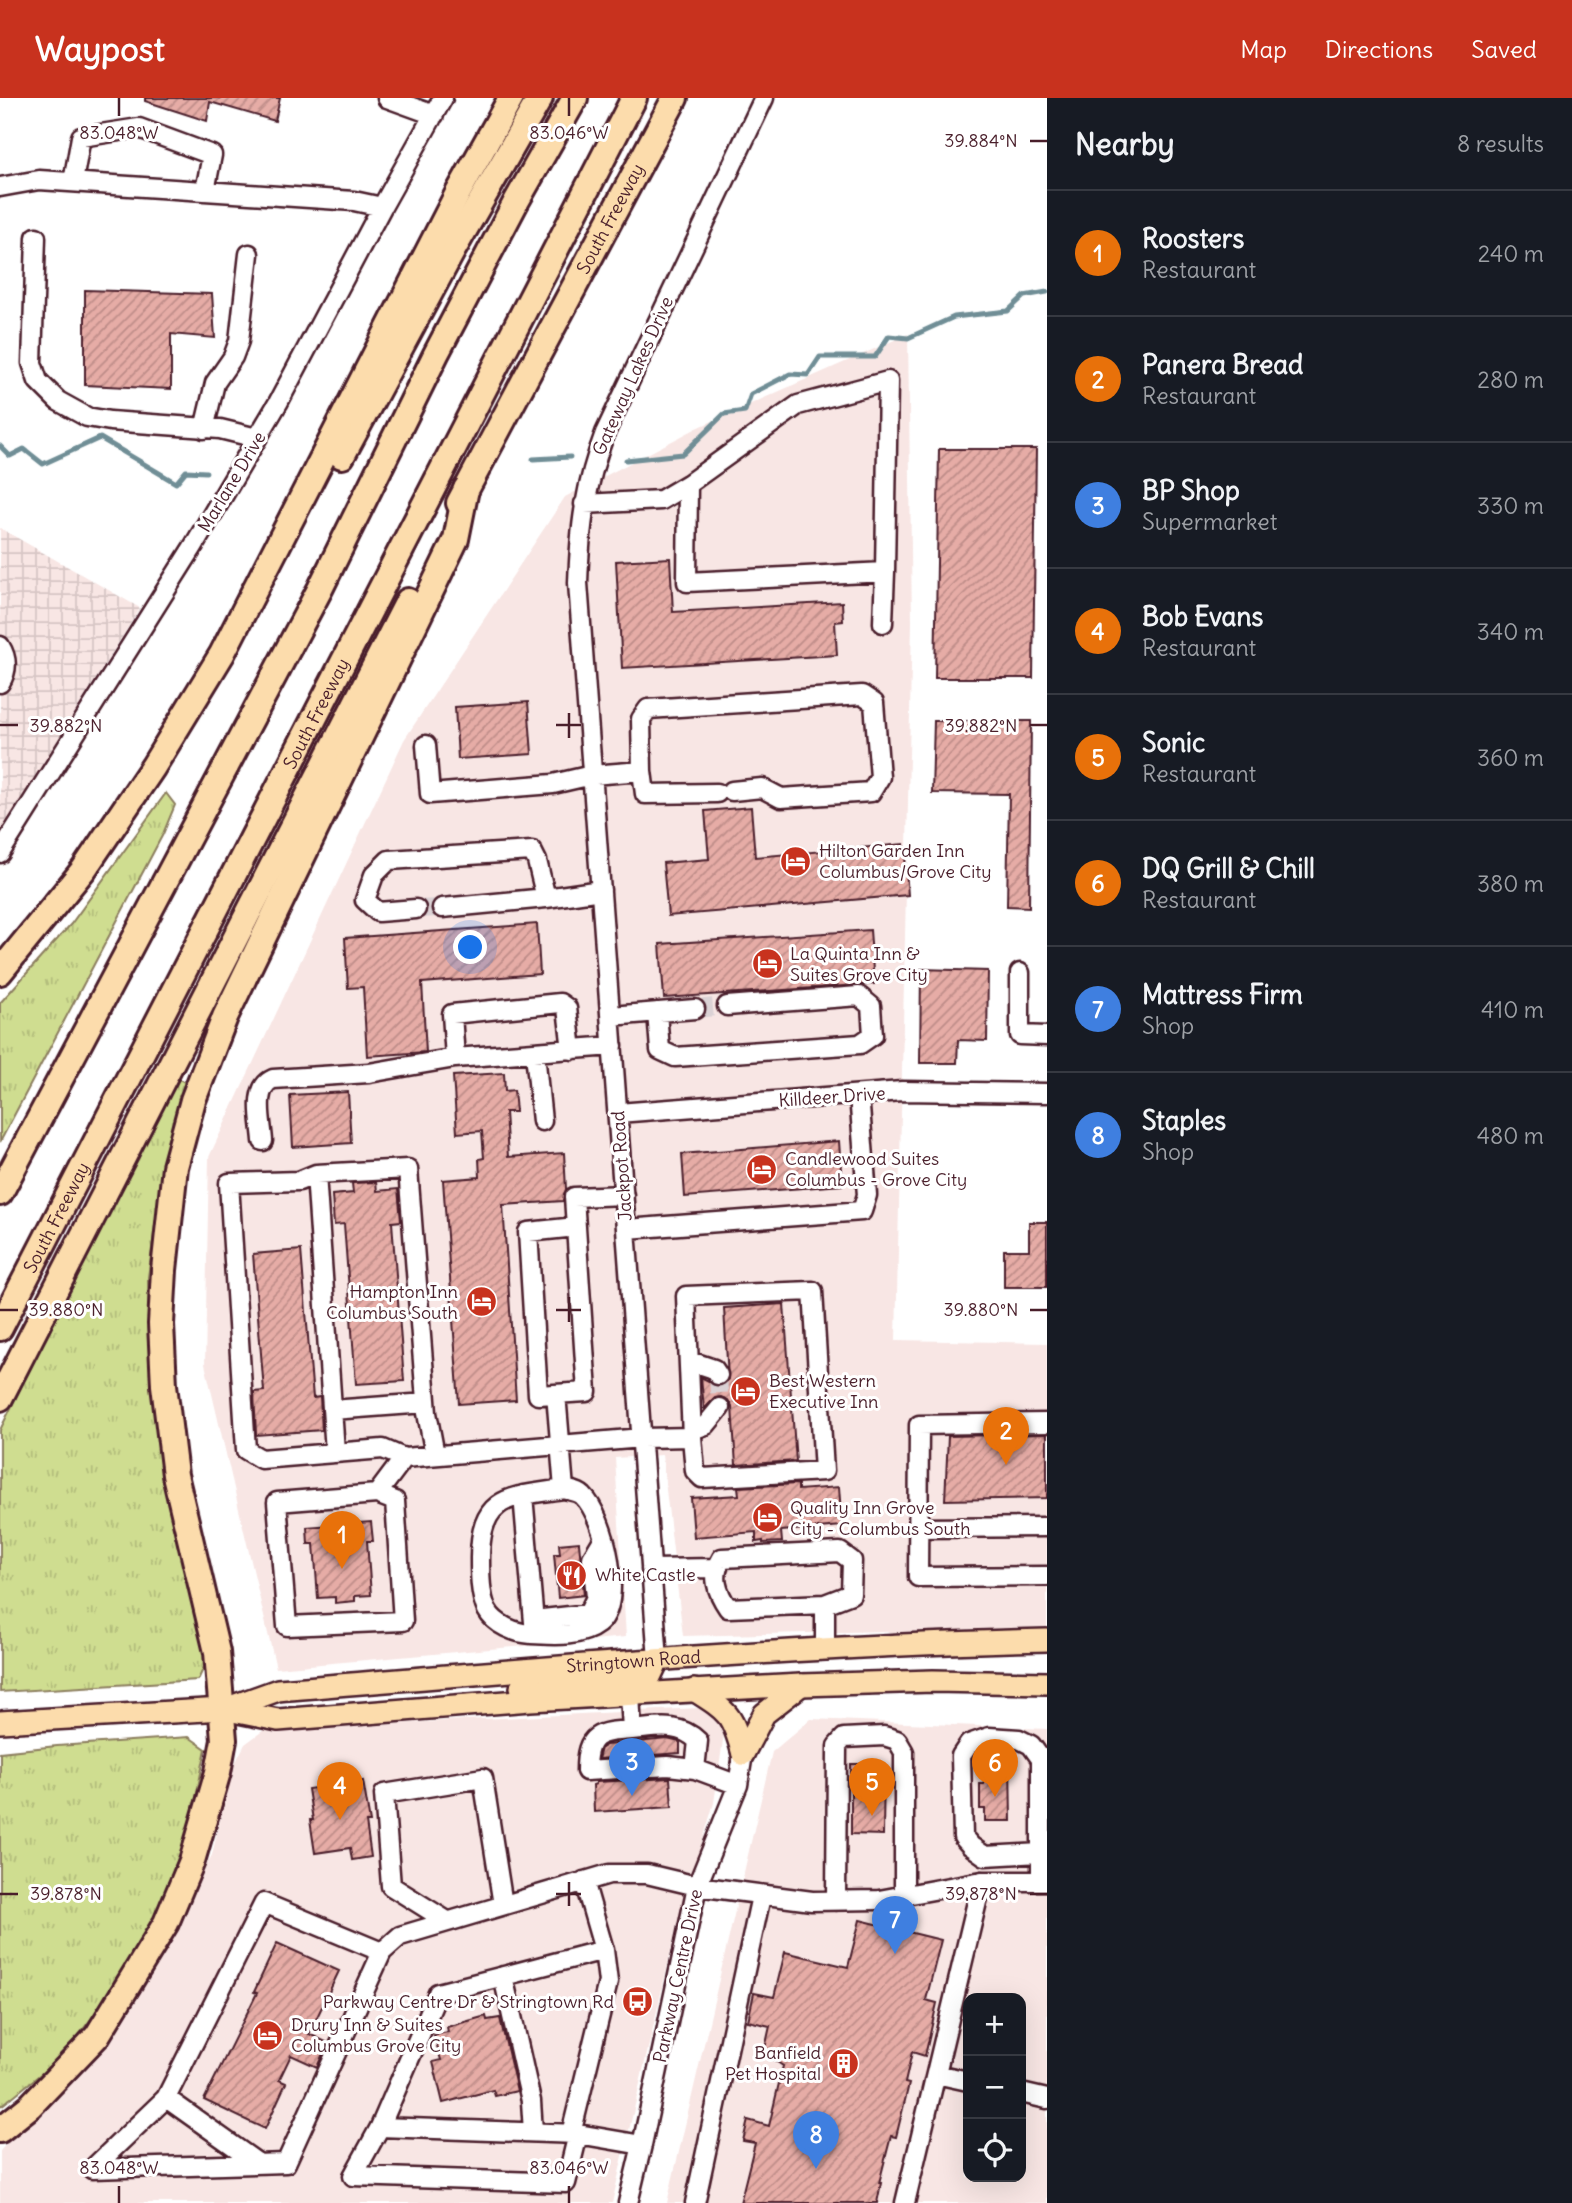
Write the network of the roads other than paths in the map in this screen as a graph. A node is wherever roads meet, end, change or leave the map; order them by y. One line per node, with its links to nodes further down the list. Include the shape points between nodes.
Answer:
1 (387, 98): 9 (street)
2 (443, 98): 9 (street, Marlane Drive)
3 (511, 98): 24 (highway)
4 (540, 98): 24 (highway, via 256,614)
5 (575, 98): 52 (highway, via 436,354 320,589)
6 (634, 98): 56 (highway, South Freeway)
7 (675, 98): 19 (highway, South Freeway)
8 (764, 98): 20 (street, Gateway Lakes Drive, via 605,433)
9 (434, 115): 13 (street, Marlane Drive)
10 (73, 182): 11 (street, via 39,180); 12 (street); 12 (street, via 81,137 139,128 212,155)
11 (0, 187)
12 (205, 191): 13 (street)
13 (382, 206): 17 (street, Marlane Drive)
14 (36, 237): 16 (street, via 32,363 38,382 58,401 87,417)
15 (249, 254): 16 (street, via 239,341 215,383)
16 (204, 429): 17 (street)
17 (257, 438): 30 (street, Marlane Drive)
18 (688, 484): 20 (street, via 661,500); 21 (street, via 687,582); 21 (street, via 798,405 888,381)
19 (466, 489): 60 (highway, South Freeway); 88 (highway, via 456,539 225,1017 193,1100 176,1167 162,1311 164,1385 175,1475 217,1652)
20 (584, 504): 25 (street, Gateway Lakes Drive, via 578,583)
21 (885, 572): 22 (street)
22 (883, 623)
23 (0, 646): 26 (street, via 7,658)
24 (222, 654): 35 (highway, via 84,869)
25 (585, 672): 29 (street, Jackpot Road)
26 (0, 683)
27 (426, 745): 29 (street, via 430,794 553,785)
28 (642, 771): 28 (street, via 641,719 648,709 862,695 874,703 880,777 871,792 781,798 762,788 645,794); 29 (street)
29 (592, 775): 31 (street, Jackpot Road)
30 (0, 853)
31 (601, 890): 32 (street); 40 (street, Jackpot Road)
32 (546, 898): 33 (street); 34 (street, via 532,851 389,860 374,875 365,900 379,912)
33 (442, 908)
34 (416, 909)
35 (0, 972)
36 (1020, 973): 41 (street, via 1020,1035)
37 (727, 1006): 39 (street, via 859,996 871,1006 873,1035 860,1044 675,1057 660,1050)
38 (695, 1009): 39 (street)
39 (657, 1012): 40 (street)
40 (611, 1016): 42 (street, Jackpot Road)
41 (1047, 1036)
42 (613, 1046): 43 (street); 48 (street, Jackpot Road)
43 (572, 1050): 44 (street); 45 (street, via 567,1008 560,1003 452,1014)
44 (535, 1053): 45 (street); 49 (street)
45 (455, 1058): 50 (street, via 369,1073 265,1082 260,1091)
46 (1047, 1093): 47 (street, Killdeer Drive)
47 (859, 1095): 48 (street, Killdeer Drive); 55 (street, via 866,1195 862,1211)
48 (618, 1113): 53 (street, Jackpot Road)
49 (542, 1121)
50 (263, 1141)
51 (316, 1174): 61 (street, via 408,1168); 63 (street); 68 (street, via 299,1181 229,1184 246,1450 261,1459)
52 (0, 1193)
53 (624, 1195): 54 (street, via 574,1197); 55 (street, Jackpot Road)
54 (576, 1227): 59 (street, via 587,1392); 59 (street, via 528,1232 538,1395)
55 (627, 1229): 66 (street, Jackpot Road)
56 (0, 1328)
57 (690, 1361): 58 (street, via 714,1369); 65 (street); 65 (street, via 686,1296 813,1291 824,1471 702,1478 695,1471)
58 (718, 1375)
59 (556, 1394): 67 (street)
60 (0, 1398)
61 (426, 1403): 63 (street); 69 (street)
62 (720, 1408): 65 (street)
63 (332, 1410): 68 (street)
64 (1047, 1423): 75 (street, via 919,1425)
65 (692, 1433): 66 (street)
66 (642, 1438): 67 (street); 77 (street, Jackpot Road)
67 (560, 1445): 69 (street); 71 (street)
68 (335, 1452): 70 (street, via 383,1449)
69 (435, 1455): 70 (street)
70 (404, 1458): 72 (street)
71 (564, 1489): 73 (street); 80 (street, via 581,1493 602,1527 611,1598 600,1623 587,1631 557,1636)
72 (377, 1494): 72 (street, via 277,1502 287,1626 402,1621 395,1501)
73 (523, 1495): 80 (street); 80 (street, via 494,1507 483,1524 480,1570 484,1604 492,1621 521,1634)
74 (1047, 1527): 75 (street)
75 (918, 1528): 78 (street, via 918,1577)
76 (717, 1567): 77 (street); 79 (street, via 718,1593 728,1608); 79 (street, via 723,1558 840,1552 852,1560 851,1594)
77 (651, 1569): 83 (street, Jackpot Road)
78 (1047, 1576)
79 (825, 1604): 82 (street)
80 (534, 1627)
81 (1047, 1640): 82 (main road, Stringtown Road)
82 (825, 1650): 83 (main road, Stringtown Road)
83 (658, 1660): 88 (main road, Stringtown Road, via 278,1690); 89 (main road, via 650,1677 449,1692)
84 (1047, 1683): 85 (main road, Stringtown Road)
85 (801, 1685): 86 (main road, Stringtown Road); 92 (main road, via 764,1714)
86 (694, 1690): 87 (main road, Stringtown Road); 92 (main road, via 729,1714)
87 (630, 1694): 89 (main road, Stringtown Road); 91 (street)
88 (223, 1709): 89 (main road, Stringtown Road, via 278,1720); 90 (main road, Stringtown Road); 114 (highway, via 218,1772 192,1861 166,1923 97,2036 30,2106)
89 (418, 1709)
90 (0, 1722)
91 (632, 1730): 93 (street, via 679,1728 690,1732 698,1741); 93 (street, via 604,1732 592,1739 586,1752 586,1771)
92 (743, 1754): 94 (street, Parkway Centre Drive)
93 (695, 1769): 94 (street)
94 (738, 1784): 99 (street, Parkway Centre Drive)
95 (1041, 1853): 95 (street, via 1041,1759 1031,1745 1019,1739 989,1738 969,1744 961,1756 963,1837 985,1856); 98 (street)
96 (584, 1881): 99 (street, via 609,1874 647,1874); 103 (street); 105 (street)
97 (982, 1881): 98 (street); 100 (street); 108 (street)
98 (1044, 1881)
99 (697, 1886): 101 (street); 117 (street, Parkway Centre Drive)
100 (904, 1895): 102 (street); 102 (street, via 904,1752 897,1740 884,1736 844,1738 836,1746)
101 (761, 1896): 102 (street); 120 (street)
102 (836, 1901)
103 (503, 1905): 104 (street); 104 (street, via 483,1778 384,1794 391,1886)
104 (447, 1921): 106 (street, via 400,1936)
105 (604, 1950): 107 (street); 116 (street, via 608,1982)
106 (382, 1952): 111 (street, via 264,1902); 118 (street, via 286,2163)
107 (503, 1976): 113 (street, via 438,1993); 115 (street, via 531,2101)
108 (936, 2074): 109 (street); 121 (street)
109 (963, 2080)
110 (1026, 2094): 112 (street)
111 (166, 2098): 118 (street); 118 (street, via 92,2169)
112 (1047, 2099)
113 (380, 2127): 115 (street); 116 (street, via 354,2176 566,2183)
114 (0, 2130)
115 (533, 2132): 116 (street)
116 (575, 2134): 117 (street)
117 (642, 2145): 119 (street, Parkway Centre Drive)
118 (259, 2164)
119 (628, 2203)
120 (695, 2203)
121 (905, 2203)

